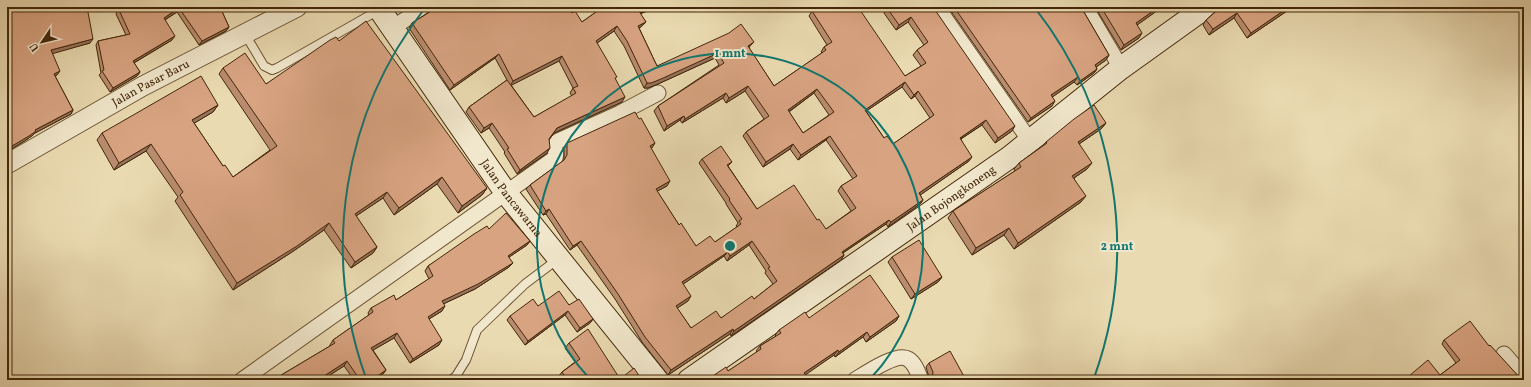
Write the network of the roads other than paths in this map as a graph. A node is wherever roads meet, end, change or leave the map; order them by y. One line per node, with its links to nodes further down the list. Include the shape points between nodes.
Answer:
1 (297, 7): 8 (street, Jalan Pasar Baru)
2 (425, 7): 7 (street)
3 (938, 7): 11 (street)
4 (1085, 7): 9 (street)
5 (1206, 7): 9 (main road, Jalan Bojongkoneng)
6 (379, 8): 7 (main road, Jalan Pancawarna); 8 (lane, via 272,70 264,66)
7 (392, 28): 13 (main road, Jalan Pancawarna)
8 (246, 34): 12 (street, Jalan Pasar Baru, via 143,86)
9 (1121, 68): 11 (main road, Jalan Bojongkoneng)
10 (658, 93): 13 (street, via 558,141 554,146 555,158)
11 (1030, 142): 20 (main road, Jalan Bojongkoneng)
12 (9, 159)
13 (506, 192): 14 (main road, Jalan Pancawarna); 18 (street)
14 (559, 259): 17 (lane, via 525,284 477,330 466,360); 19 (main road, Jalan Pancawarna)
15 (1504, 354): 16 (street)
16 (1524, 377)
17 (455, 379)
18 (242, 380)
19 (657, 380)
20 (689, 380)
21 (854, 380): 22 (street, via 900,357 908,359 914,365)
22 (921, 380)

